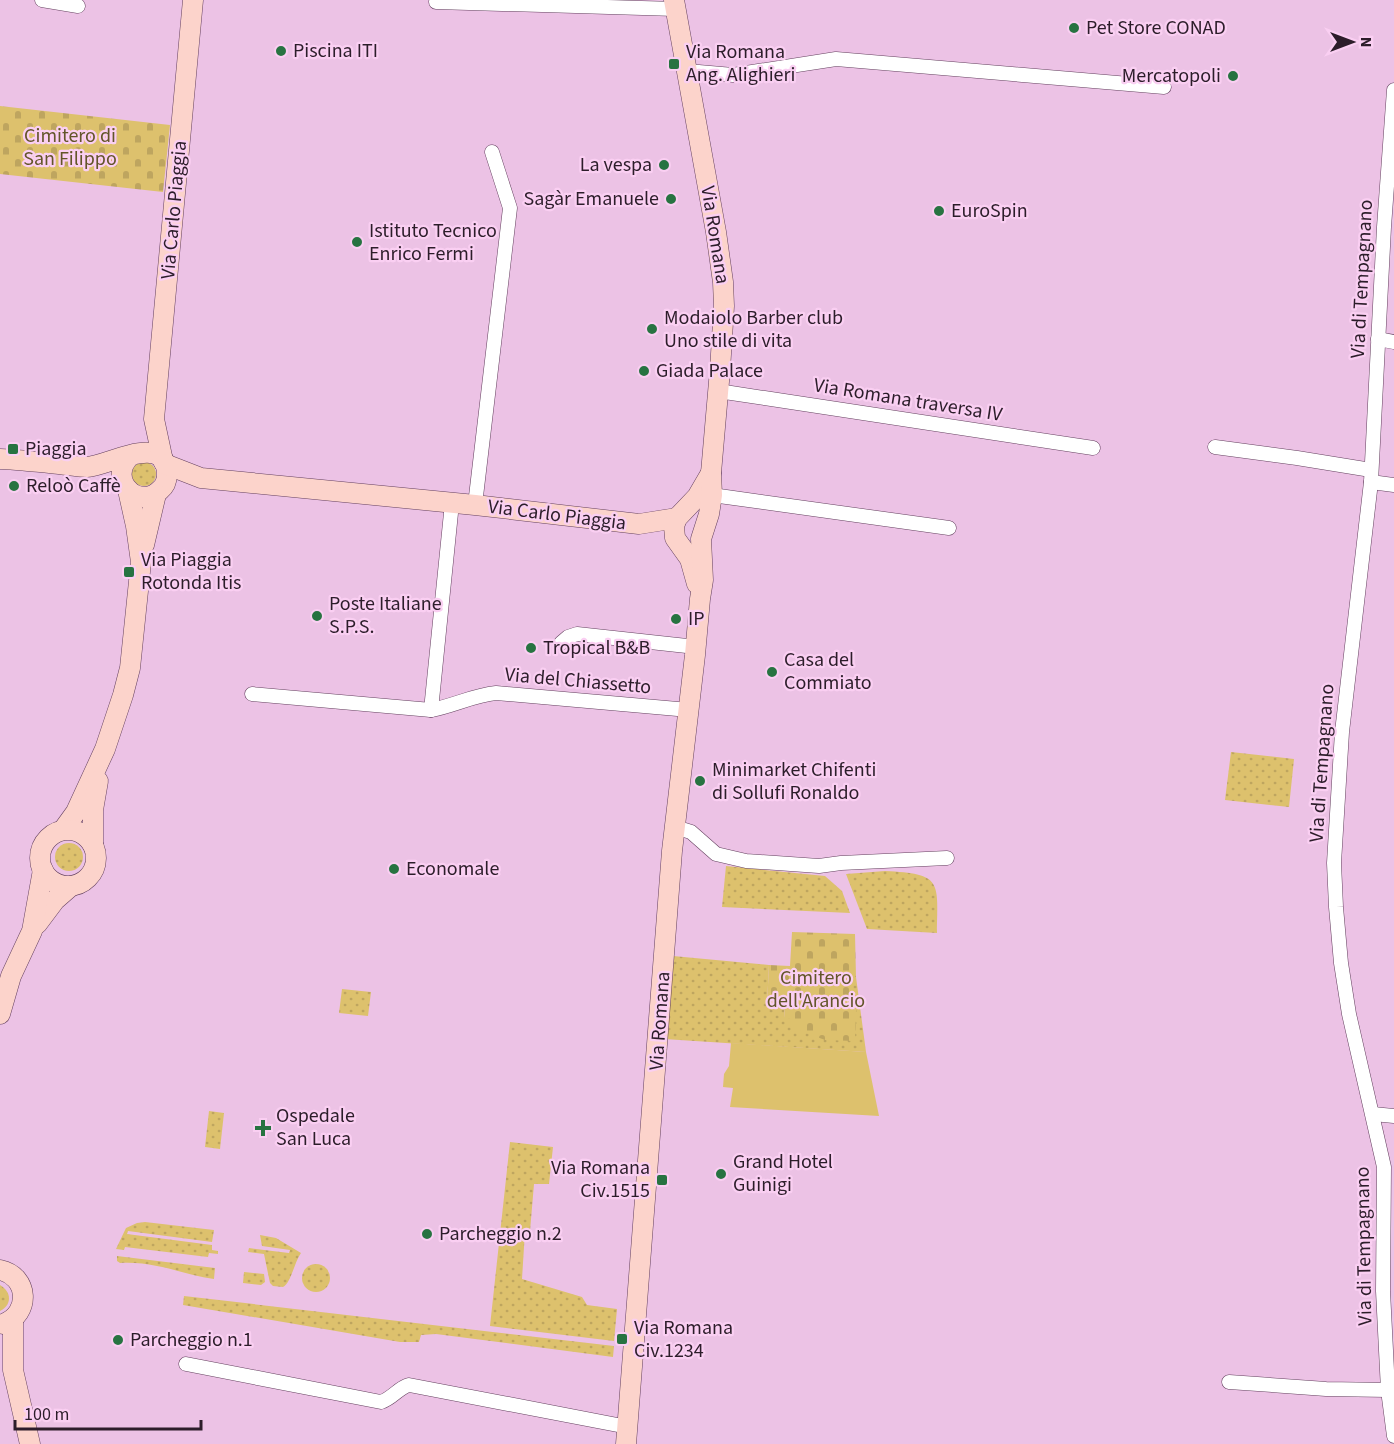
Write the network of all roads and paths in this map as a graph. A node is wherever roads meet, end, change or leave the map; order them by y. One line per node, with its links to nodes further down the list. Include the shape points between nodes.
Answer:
1 (42, 0): 5 (street)
2 (193, 0): 13 (main road, Via Carlo Piaggia)
3 (436, 2): 4 (street)
4 (675, 4): 6 (main road, Via Romana)
5 (78, 6)
6 (687, 71): 7 (street, via 733,75 836,59); 12 (main road, Via Romana, via 722,268 724,306)
7 (1164, 87)
8 (1394, 90): 10 (street, Via di Tempagnano)
9 (492, 152): 28 (street, Via Carlo Piaggia, via 510,208)
10 (1378, 339): 11 (street); 21 (street, Via di Tempagnano)
11 (1394, 342)
12 (718, 391): 15 (street, Via Romana traversa IV); 20 (main road, Via Romana)
13 (154, 419): 16 (main road); 18 (main road)
14 (1215, 447): 21 (street, via 1297,458)
15 (1093, 448)
16 (131, 455): 18 (main road, Via Carlo Piaggia, via 152,452); 19 (main road, Via Carlo Piaggia); 24 (main road, via 122,468)
17 (0, 459): 19 (main road, Via Carlo Piaggia)
18 (164, 463): 22 (main road, Via Carlo Piaggia); 25 (main road, via 167,477)
19 (87, 467): 24 (main road)
20 (711, 473): 26 (main road, Via Romana); 29 (main road, Via Romana)
21 (1371, 476): 23 (street); 48 (street, Via di Tempagnano, via 1342,732 1334,884 1349,1014)
22 (201, 478): 25 (main road); 27 (main road, Via Carlo Piaggia)
23 (1394, 485)
24 (126, 487): 25 (main road, via 143,497); 32 (main road)
25 (160, 490): 32 (main road)
26 (712, 495): 30 (street); 31 (main road, Via Romana)
27 (452, 503): 28 (main road, Via Carlo Piaggia); 37 (street)
28 (475, 505): 29 (main road, Via Carlo Piaggia)
29 (679, 528): 31 (main road, via 689,545); 31 (main road, via 692,514 703,521); 33 (main road, Via Romana)
30 (950, 528)
31 (703, 534): 33 (main road, Via Romana)
32 (141, 562): 39 (main road, via 130,668)
33 (700, 599): 35 (main road, Via Romana)
34 (561, 643): 35 (street, via 577,634)
35 (696, 647): 38 (main road, Via Romana)
36 (252, 694): 37 (street, Via del Chiassetto)
37 (431, 710): 38 (street, Via del Chiassetto, via 496,693)
38 (689, 710): 40 (main road, Via Romana)
39 (105, 749): 41 (main road, via 76,812); 42 (main road, via 93,810)
40 (675, 828): 43 (street, via 691,832 716,854 746,861 819,866); 57 (main road, Via Romana)
41 (63, 830): 42 (main road, via 81,833); 44 (main road, via 51,836 43,847)
42 (93, 845): 45 (main road, via 96,861 92,872 84,881)
43 (947, 858)
44 (43, 870): 45 (main road, via 54,882); 46 (main road)
45 (71, 886): 46 (main road)
46 (32, 931): 47 (main road, via 11,976)
47 (0, 1014)
48 (1373, 1114): 49 (street); 56 (street, Via di Tempagnano, via 1384,1167 1383,1292)
49 (1394, 1116)
50 (2, 1267): 51 (main road, via 20,1282 23,1295 22,1308)
51 (6, 1322): 54 (main road)
52 (0, 1352): 54 (main road)
53 (186, 1364): 57 (street, via 381,1402 409,1385)
54 (13, 1370): 59 (main road)
55 (1230, 1382): 56 (street)
56 (1388, 1390): 58 (street, Via di Tempagnano)
57 (627, 1435)
58 (1394, 1436)
59 (30, 1444)

